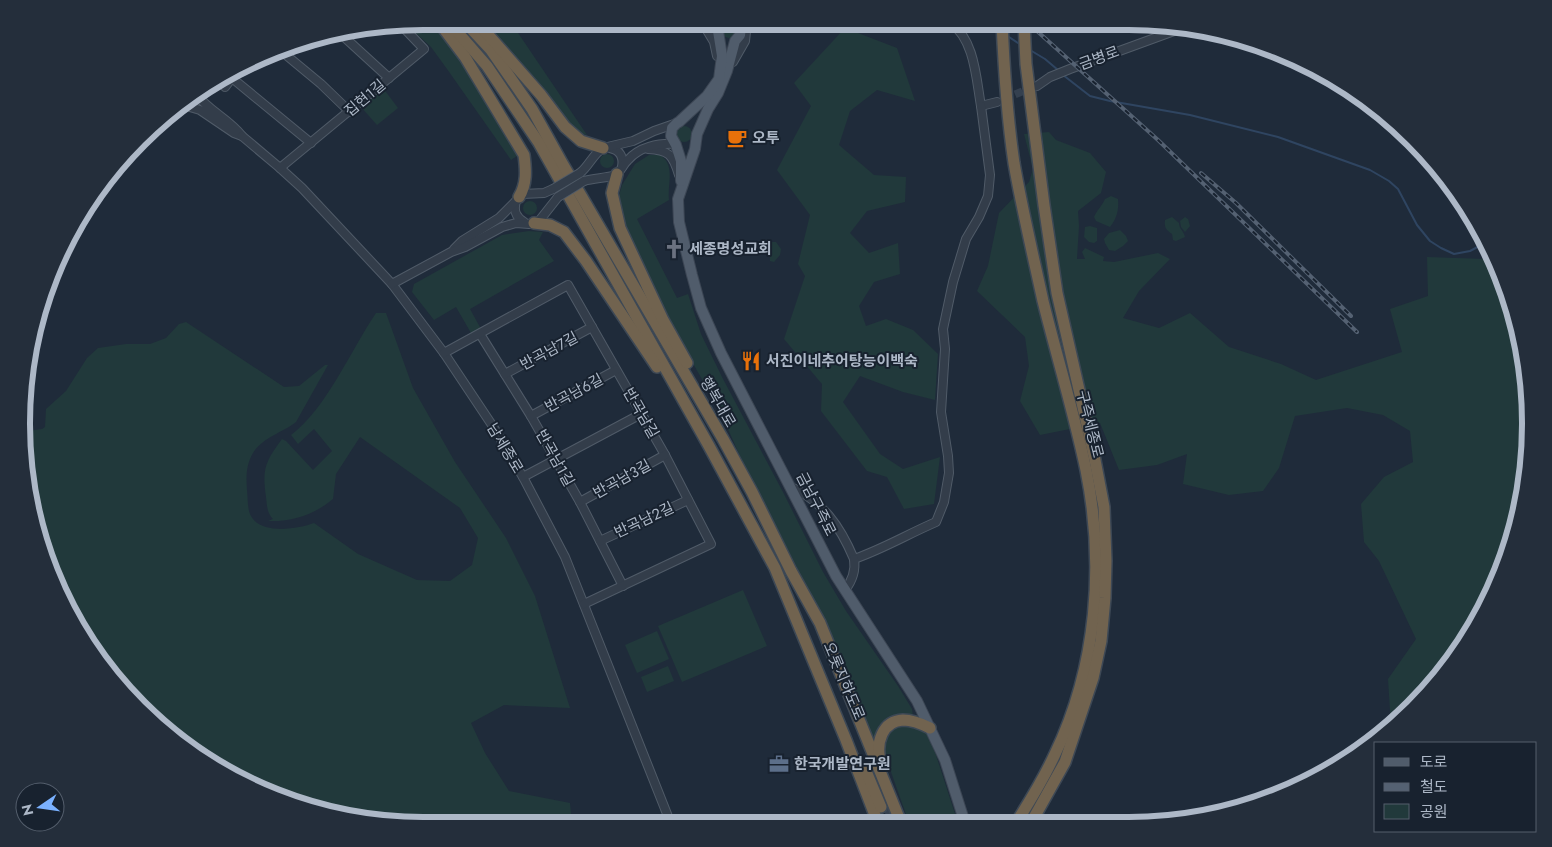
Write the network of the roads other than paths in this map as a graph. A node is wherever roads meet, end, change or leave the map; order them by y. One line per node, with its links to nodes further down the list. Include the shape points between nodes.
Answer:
1 (445, 30): 42 (highway, via 465,57 524,155 525,188)
2 (456, 30): 54 (highway, 행복대로, via 487,66 538,143)
3 (473, 30): 53 (highway, 행복대로, via 492,50 532,109)
4 (484, 30): 37 (highway, via 565,127 581,141)
5 (707, 30): 24 (street, via 718,59)
6 (712, 30): 15 (street)
7 (719, 30): 15 (main road)
8 (741, 30): 17 (main road, 금남구즉로)
9 (746, 30): 24 (street, via 730,71)
10 (959, 30): 28 (street, via 969,48)
11 (1002, 30): 74 (highway, 구즉세종로, via 1014,161 1022,208 1086,472 1094,530 1095,585 1084,673 1056,754)
12 (1024, 30): 75 (highway, 구즉세종로, via 1044,205 1058,294 1104,506 1106,561 1106,598 1093,678 1065,762)
13 (406, 31): 20 (street, 집현1길, via 424,49)
14 (1171, 32): 22 (street, 금병로, via 1050,77)
15 (719, 36): 17 (main road, via 728,44); 24 (main road, 금남구즉로, via 722,65)
16 (346, 38): 20 (street)
17 (735, 41): 24 (main road, 금남구즉로, via 727,70)
18 (286, 55): 30 (street)
19 (236, 78): 35 (street)
20 (389, 78): 30 (street, 집현1길)
21 (229, 82): 23 (street)
22 (1037, 86)
23 (225, 87)
24 (716, 91): 27 (main road, 금남구즉로); 34 (main road, 금남구즉로)
25 (201, 99): 33 (street, 남세종로)
26 (997, 102): 28 (street)
27 (699, 104): 31 (main road, 금남구즉로); 32 (street)
28 (981, 106): 62 (street, via 990,175 988,196 966,239 943,329 945,350 941,412 949,473 944,502 936,522)
29 (190, 107): 33 (street, 남세종로)
30 (350, 112): 35 (street, 집현1길)
31 (678, 122): 32 (street); 34 (main road, via 695,126); 36 (main road, 금남구즉로, via 671,132)
32 (654, 131): 37 (street)
33 (242, 136): 39 (street, 남세종로)
34 (697, 137): 36 (main road, via 687,147); 41 (main road, 금남구즉로)
35 (311, 143): 39 (street, 집현1길)
36 (675, 144): 38 (street, via 663,143); 41 (main road, 금남구즉로, via 681,160)
37 (606, 148): 40 (street, via 613,148 620,154); 42 (street, bridge, via 599,151 580,173 554,189 544,193 528,192)
38 (643, 149): 40 (street, via 630,157); 41 (street, via 669,154 675,162)
39 (280, 168): 45 (street, 남세종로)
40 (619, 170): 43 (street, bridge, via 613,176 584,182 558,197 542,217); 53 (highway, via 612,193 620,228 663,320 709,402)
41 (681, 184): 58 (main road, 금남구즉로, via 679,222 701,308)
42 (517, 199): 43 (street, via 514,206 516,216); 44 (street, via 499,218 462,241)
43 (529, 223): 44 (street, via 502,227); 54 (highway, via 550,225 564,232)
44 (451, 252): 45 (street)
45 (392, 284): 48 (street, 남세종로)
46 (592, 327): 47 (street, 반곡남길, via 568,285); 49 (street, 반곡남길); 50 (street, 반곡남7길)
47 (480, 334): 48 (street, 반곡남길); 50 (street, 반곡남1길)
48 (444, 353): 57 (street, 남세종로)
49 (616, 370): 51 (street, 반곡남길); 52 (street, 반곡남6길)
50 (505, 374): 52 (street, 반곡남1길)
51 (641, 414): 55 (street, 반곡남길); 56 (street)
52 (531, 416): 56 (street, 반곡남1길)
53 (723, 439): 64 (highway, 행복대로)
54 (709, 446): 63 (highway, 행복대로)
55 (665, 455): 59 (street, 반곡남길); 60 (street, 반곡남3길)
56 (556, 460): 57 (street); 60 (street, 반곡남1길)
57 (522, 477): 67 (street, 남세종로, via 564,557)
58 (789, 486): 62 (street, via 802,491 825,510 845,537); 66 (main road, 금남구즉로)
59 (688, 500): 61 (street, 반곡남2길); 65 (street, 반곡남길, via 711,544)
60 (580, 502): 61 (street, 반곡남1길)
61 (600, 541): 65 (street, 반곡남1길)
62 (854, 559): 66 (street, via 851,582)
63 (775, 568): 64 (highway, 오롯지하도로, via 816,651 884,806 854,720); 71 (highway, 행복대로)
64 (791, 571): 69 (highway, 행복대로, via 820,624)
65 (623, 586): 67 (street, 반곡남길)
66 (844, 590): 68 (main road, 금남구즉로, via 917,701)
67 (584, 604): 70 (street, 남세종로)
68 (930, 728): 69 (highway, via 901,720 882,733 877,750); 73 (main road, 금남구즉로, via 945,760)
69 (888, 791): 72 (highway, 행복대로)
70 (669, 817)
71 (876, 817)
72 (899, 817)
73 (963, 817)
74 (1019, 817)
75 (1034, 817)

